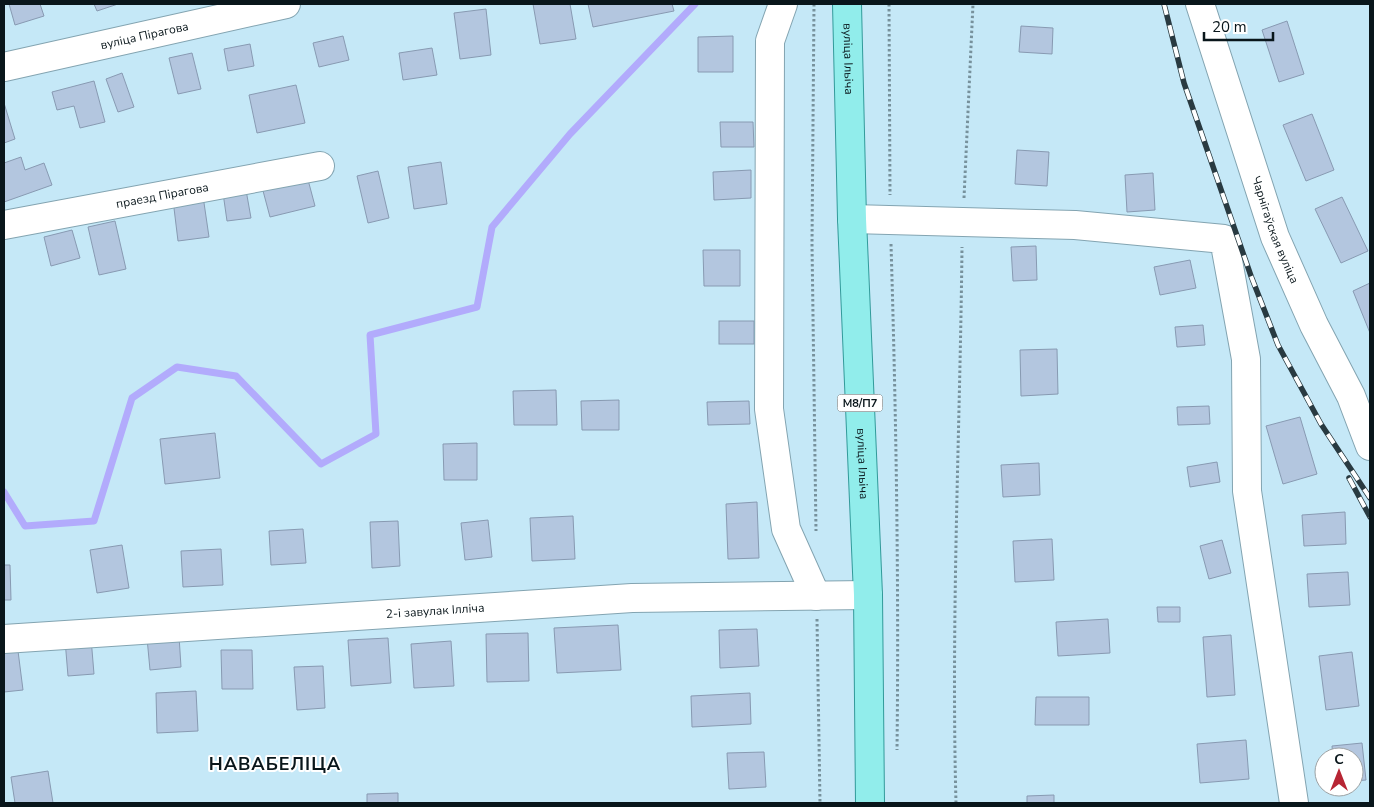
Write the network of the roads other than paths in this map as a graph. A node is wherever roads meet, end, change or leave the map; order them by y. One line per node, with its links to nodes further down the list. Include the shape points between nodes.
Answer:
1 (277, 4): 5 (street, вуліца Пірагова)
2 (783, 4): 12 (street, via 770,41 769,409 786,529)
3 (847, 4): 7 (main road, вуліца Ільіча / М8/П7)
4 (1200, 4): 9 (street, Чарнігаўская вуліца, via 1275,237 1314,325)
5 (4, 67)
6 (320, 166): 8 (street, праезд Пірагова)
7 (852, 219): 11 (main road, вуліца Ільіча / М8/П7); 15 (street, via 1075,225 1224,239 1246,359 1247,491)
8 (4, 224)
9 (1361, 393): 10 (street, Чарнігаўская вуліца)
10 (1370, 446)
11 (868, 595): 12 (street, 2-і завулак Ілліча); 14 (main road, вуліца Ільіча / М8/П7)
12 (816, 596): 13 (street, 2-і завулак Ілліча, via 632,598)
13 (4, 639)
14 (870, 803)
15 (1294, 803)

